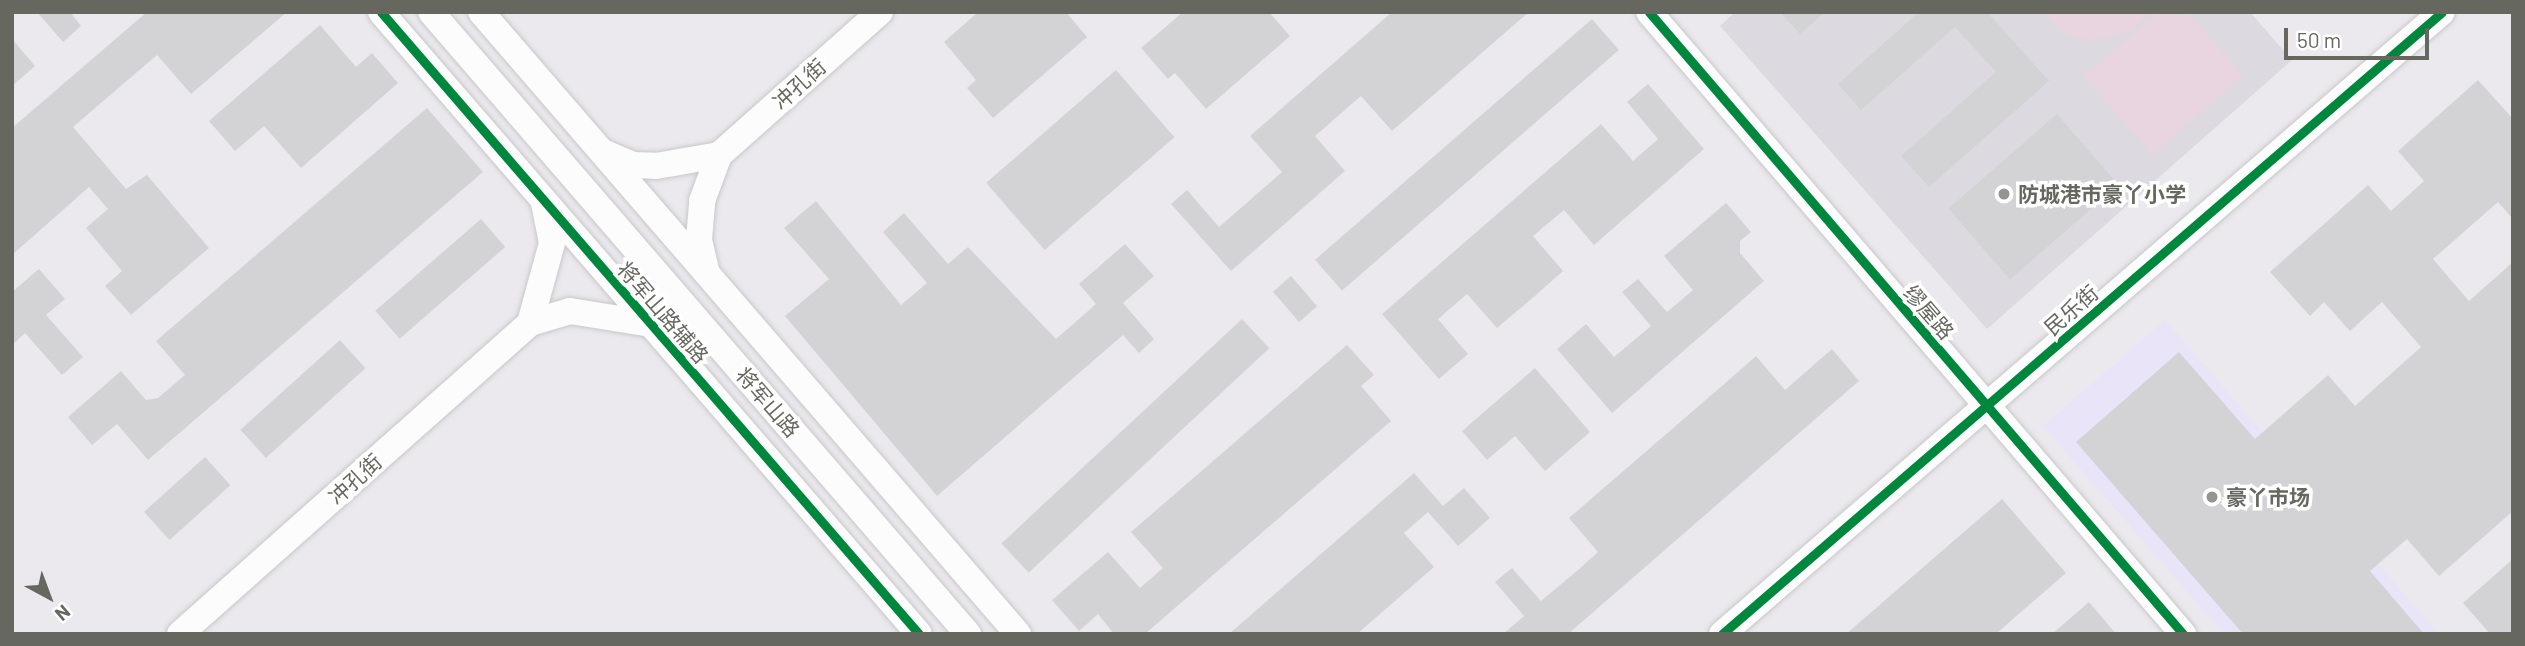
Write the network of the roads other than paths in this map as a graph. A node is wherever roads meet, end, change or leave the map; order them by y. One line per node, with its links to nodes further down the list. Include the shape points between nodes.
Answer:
1 (381, 12): 8 (street, 将军山路辅路)
2 (431, 12): 7 (street); 8 (street); 18 (street, 将军山路)
3 (481, 12): 7 (street)
4 (880, 12): 10 (street, 冲孔街)
5 (1649, 12): 16 (street, 缪屋路)
6 (2442, 12): 16 (street, 民乐街)
7 (524, 62): 9 (street)
8 (467, 112): 11 (street, 将军山路辅路)
9 (602, 152): 10 (street, via 634,165 656,166); 12 (street)
10 (719, 155): 12 (street, 冲孔街, via 702,201 699,239)
11 (544, 201): 13 (street, via 552,243); 14 (street, 将军山路辅路)
12 (707, 274): 15 (street)
13 (530, 323): 14 (street, 冲孔街, via 570,311); 19 (street, 冲孔街)
14 (651, 324): 17 (street, 将军山路辅路)
15 (793, 373): 18 (street); 22 (street)
16 (1987, 405): 23 (street, 民乐街); 24 (street, 缪屋路)
17 (740, 427): 18 (street); 20 (street, 将军山路辅路)
18 (811, 451): 21 (street, 将军山路)
19 (180, 634)
20 (919, 634)
21 (968, 634)
22 (1018, 634)
23 (1722, 634)
24 (2183, 634)

